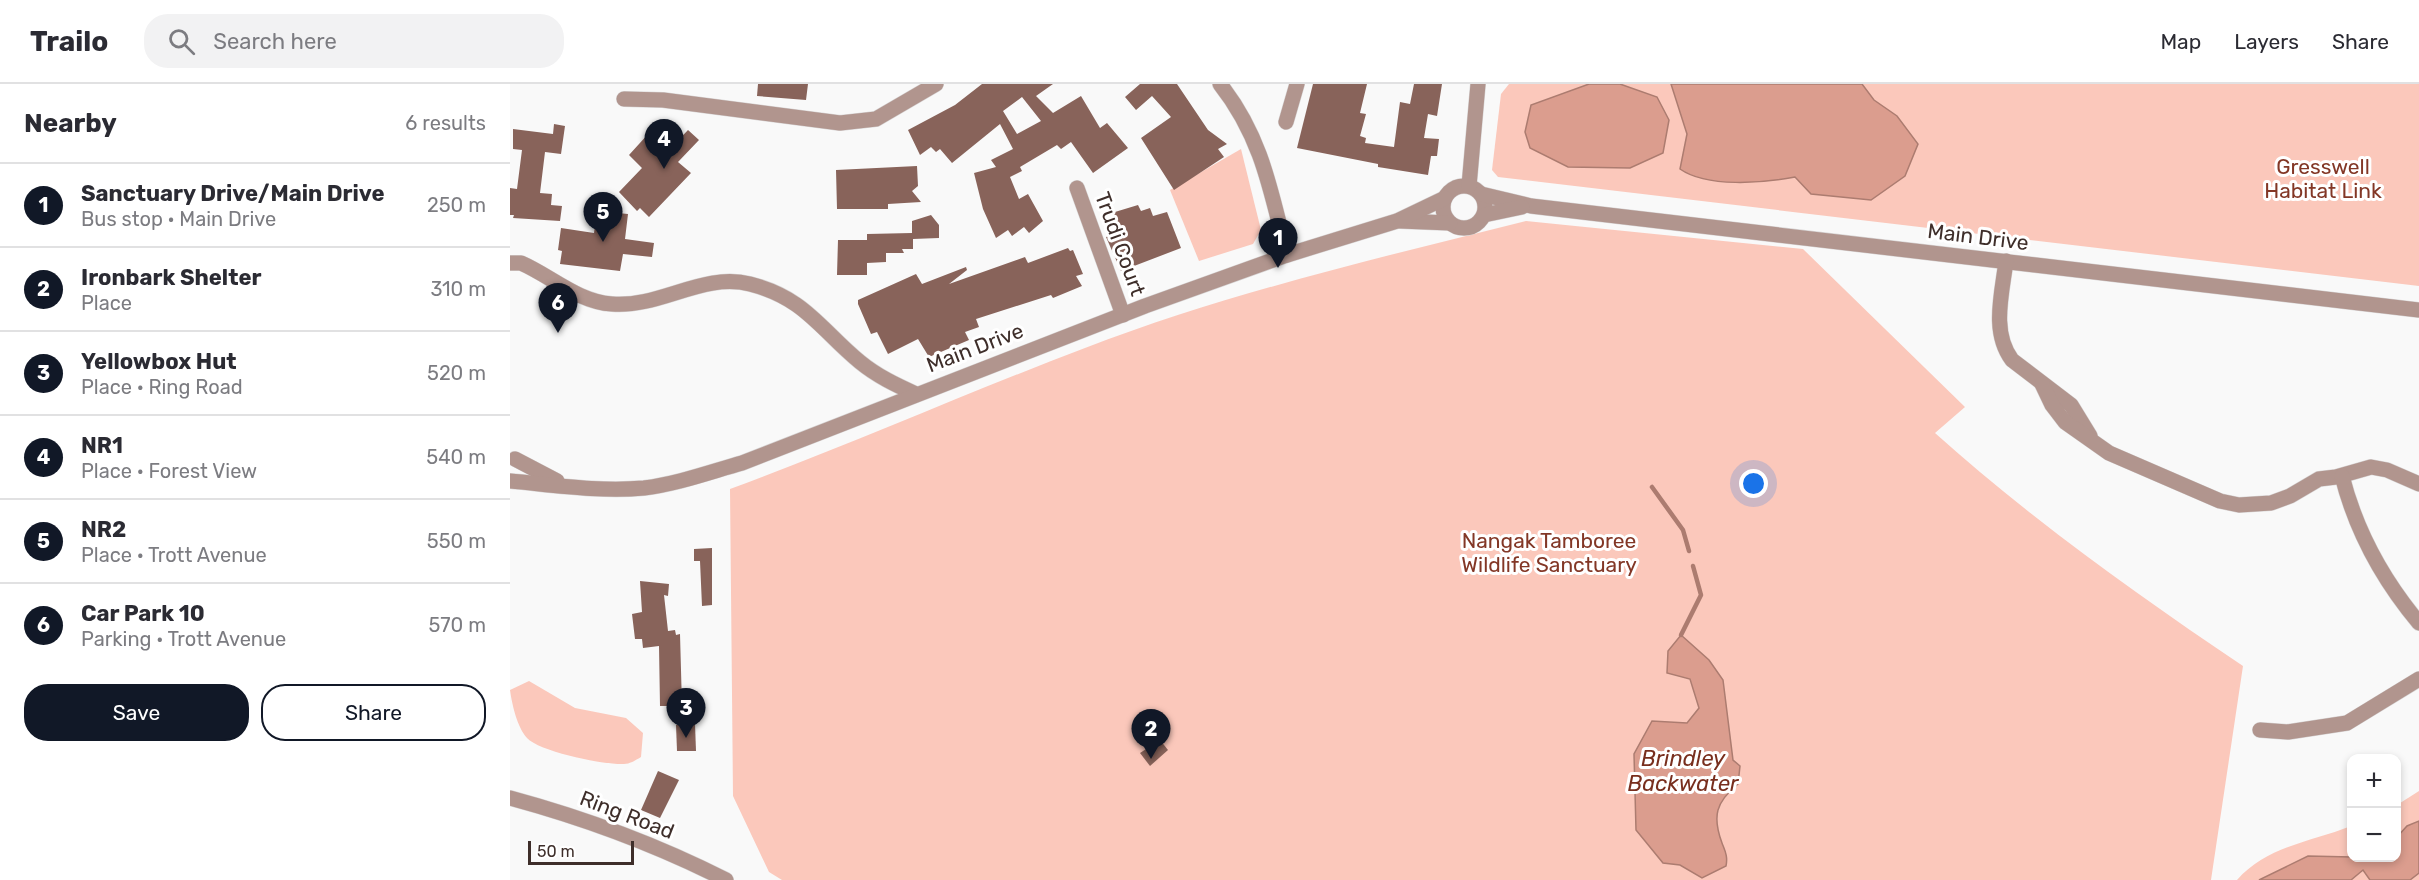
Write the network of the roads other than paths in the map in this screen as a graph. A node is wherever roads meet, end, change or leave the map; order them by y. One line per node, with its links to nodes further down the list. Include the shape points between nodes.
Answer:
1 (936, 84): 5 (street, via 876,119 840,123 663,100)
2 (1220, 84): 14 (street, via 1246,122 1263,160)
3 (1297, 84): 6 (street)
4 (1478, 84): 8 (street)
5 (624, 99)
6 (1286, 122)
7 (1077, 188): 18 (street, Trudi Court)
8 (1475, 190): 9 (street, via 1455,188); 10 (street, Main Drive); 11 (street, via 1486,204)
9 (1445, 198): 12 (street, Main Drive); 13 (street, via 1443,212)
10 (1531, 206): 11 (street, Main Drive); 15 (street, Main Drive)
11 (1484, 215): 13 (street, via 1469,228)
12 (1397, 221): 13 (street, Main Drive); 14 (street, Main Drive)
13 (1450, 223)
14 (1287, 255): 18 (street, Main Drive)
15 (2006, 261): 17 (street, Main Drive); 22 (street, via 2001,341 2012,360 2042,384 2065,422 2109,453 2220,501 2239,505 2271,503 2319,479)
16 (510, 263): 19 (street, via 521,263 588,299 612,304 639,303 720,281 765,288 799,304 861,362)
17 (2419, 310)
18 (1123, 315): 19 (street, Main Drive)
19 (916, 394): 23 (street, Main Drive, via 707,473 644,488)
20 (512, 455): 21 (street, via 514,471); 23 (street, Main Drive)
21 (510, 479): 23 (street, Main Drive)
22 (2343, 481): 24 (street, via 2371,467); 25 (street, via 2353,515 2392,592)
23 (565, 484)
24 (2419, 484)
25 (2419, 623)
26 (2419, 679): 27 (street, via 2347,723 2288,732)
27 (2260, 730)
28 (510, 798): 29 (street, Ring Road, via 628,837)
29 (726, 880)

